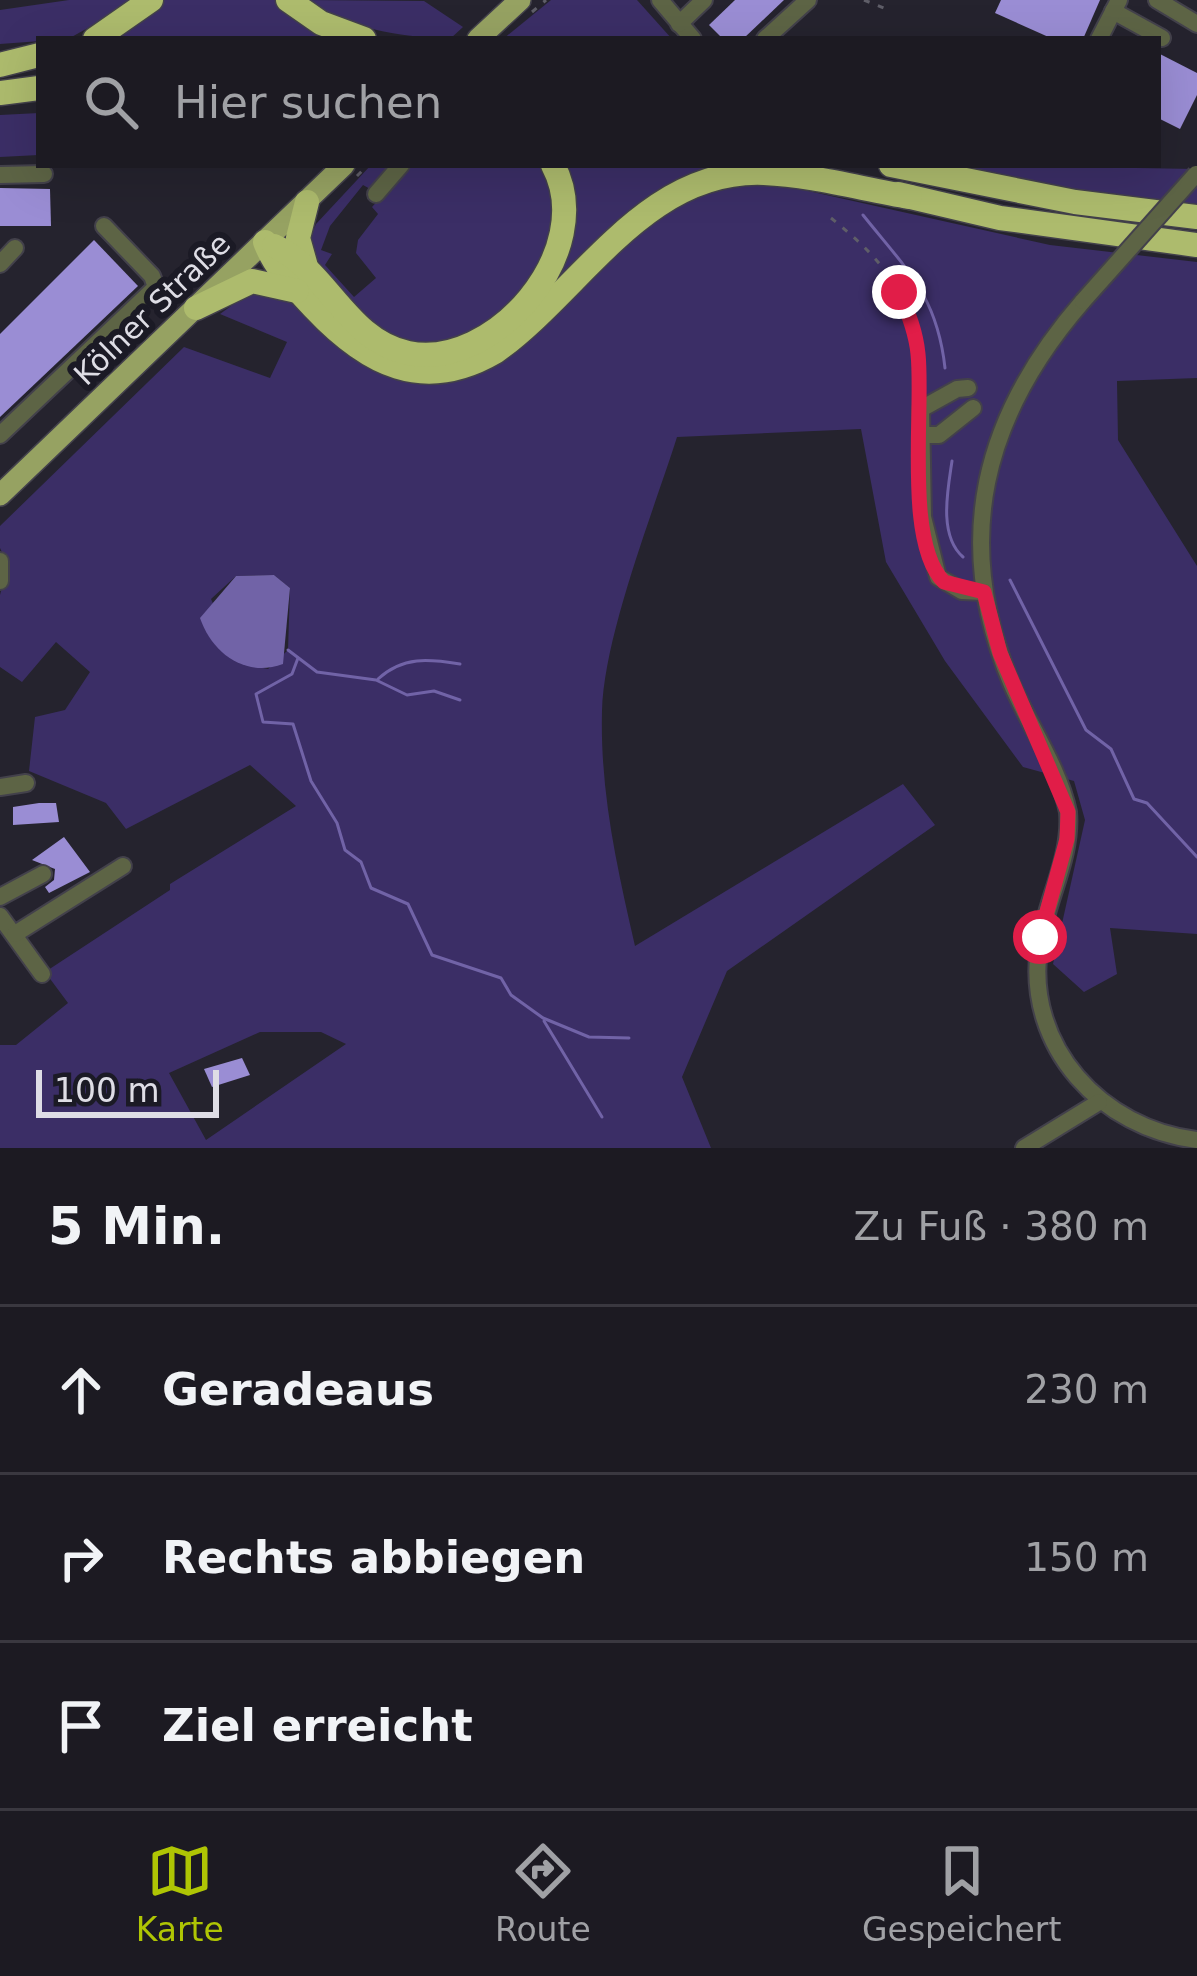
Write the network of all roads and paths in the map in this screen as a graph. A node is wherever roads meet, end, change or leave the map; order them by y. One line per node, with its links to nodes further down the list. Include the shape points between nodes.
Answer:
1 (151, 0): 14 (highway)
2 (289, 0): 15 (highway)
3 (520, 0): 16 (main road)
4 (660, 0): 12 (street)
5 (704, 0): 12 (street)
6 (808, 0): 18 (street)
7 (864, 0): 11 (path)
8 (1156, 0): 10 (street)
9 (1116, 5): 19 (street); 20 (street)
10 (1179, 5): 13 (street)
11 (891, 11)
12 (679, 24): 17 (street)
13 (1197, 24)
14 (99, 36)
15 (356, 36)
16 (481, 36)
17 (690, 36)
18 (768, 36)
19 (1100, 36)
20 (1159, 36)
21 (36, 61): 22 (highway)
22 (0, 67)
23 (36, 88): 24 (highway)
24 (0, 93)
25 (341, 168): 35 (main road, Kölner Straße)
26 (398, 168): 33 (street)
27 (554, 168): 43 (highway, via 568,215 558,258 522,303 466,346 423,355 388,347)
28 (802, 168): 34 (highway)
29 (906, 168): 36 (highway)
30 (1197, 173): 53 (street, bridge, via 1032,364 996,442 982,505)
31 (44, 174): 32 (street)
32 (0, 175)
33 (376, 194)
34 (910, 197): 40 (highway); 43 (highway, via 764,173 703,182 640,219 507,344 448,372 416,373 374,360)
35 (307, 202): 39 (main road, Kölner Straße); 43 (highway, via 298,238)
36 (1197, 217)
37 (831, 218): 47 (path, via 880,257 899,292 918,352)
38 (104, 226): 48 (street, via 156,287)
39 (265, 242): 43 (highway, via 273,262); 44 (main road, Kölner Straße)
40 (1197, 245)
41 (15, 248): 42 (street)
42 (0, 264)
43 (305, 285): 44 (highway, via 252,281)
44 (196, 308): 50 (main road, Kölner Straße)
45 (968, 388): 47 (street)
46 (974, 408): 49 (street, via 939,435)
47 (921, 409): 49 (street)
48 (0, 435)
49 (921, 435): 53 (street, via 922,517 933,566 944,582)
50 (0, 495)
51 (0, 561): 52 (street)
52 (0, 581)
53 (984, 592): 62 (street, via 1000,653 1068,812 1038,951 1044,1017 1065,1062)
54 (26, 783): 55 (street)
55 (0, 787)
56 (123, 866): 60 (street)
57 (43, 874): 58 (street)
58 (0, 897)
59 (0, 916): 60 (street)
60 (15, 934): 61 (street)
61 (43, 974)
62 (1099, 1102): 63 (street, via 1136,1124); 64 (street)
63 (1197, 1139)
64 (1024, 1148)

